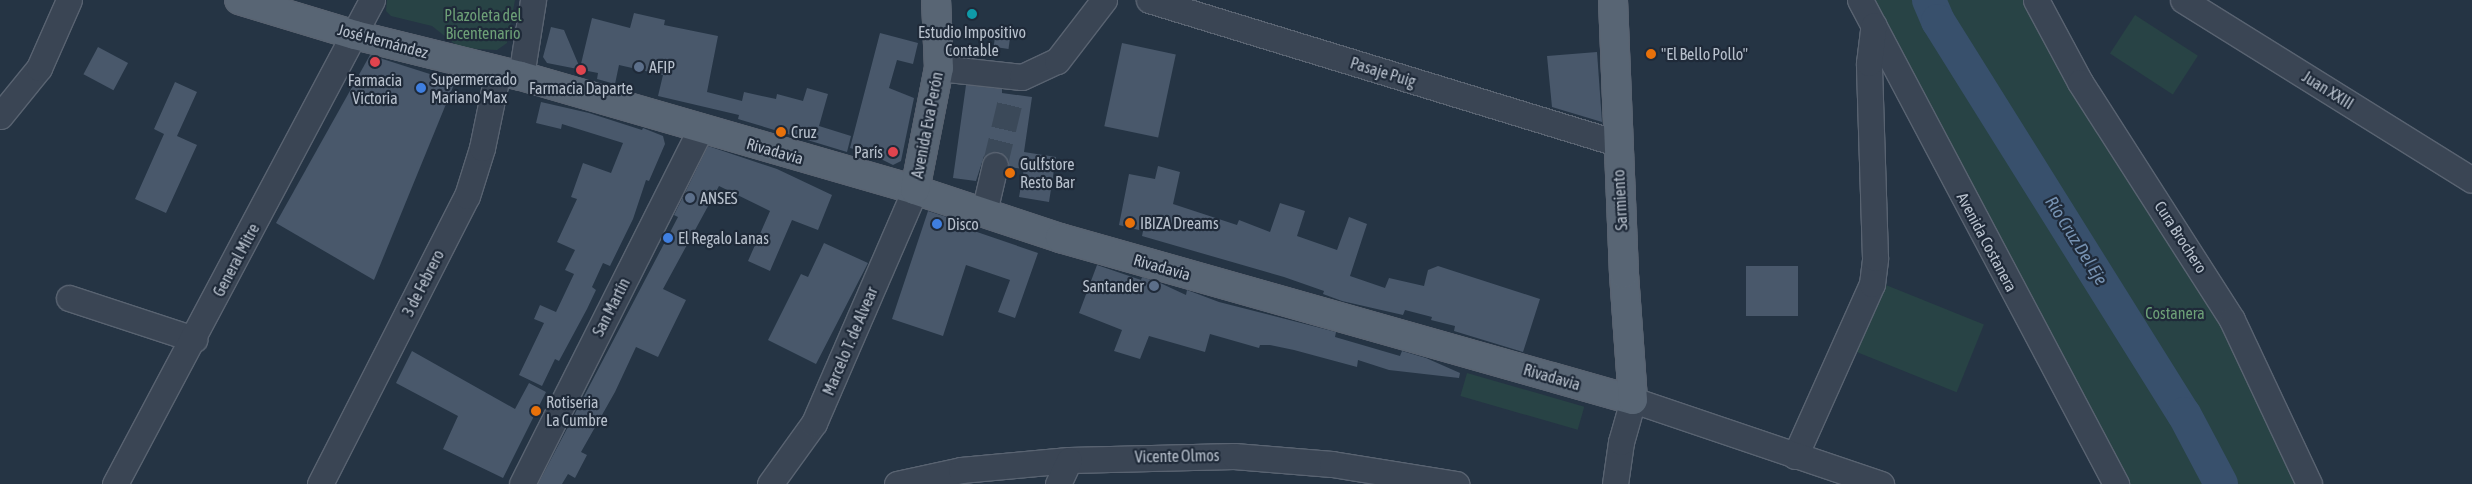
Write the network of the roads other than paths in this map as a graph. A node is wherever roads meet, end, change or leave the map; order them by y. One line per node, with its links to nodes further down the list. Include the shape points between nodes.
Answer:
1 (69, 0): 17 (street, via 39,68)
2 (239, 0): 12 (main road, José Hernández)
3 (306, 0): 12 (main road, José Hernández)
4 (533, 0): 16 (street, 3 de Febrero)
5 (936, 0): 15 (main road, Avenida Eva Perón)
6 (1104, 0): 15 (street, via 1057,61 1022,77 1014,85)
7 (1149, 0): 19 (street, Pasaje Puig)
8 (1612, 0): 19 (main road, Sarmiento)
9 (1860, 0): 13 (street, Avenida Costanera)
10 (2036, 0): 40 (street, Cura Brochero, via 2080,82 2232,320)
11 (2183, 0): 21 (street, Juan XXIII)
12 (363, 17): 14 (main road, José Hernández, via 421,42); 25 (street, General Mitre)
13 (1874, 25): 27 (street, via 1869,63 1875,258 1872,284); 39 (street, Avenida Costanera)
14 (442, 57): 16 (main road, Rivadavia)
15 (939, 68): 22 (main road, Avenida Eva Perón)
16 (509, 74): 18 (main road, Rivadavia); 31 (street, 3 de Febrero, via 467,196)
17 (0, 116)
18 (700, 130): 22 (main road, Rivadavia); 32 (street, San Martín)
19 (1617, 143): 26 (main road, Sarmiento)
20 (995, 165): 23 (street)
21 (2472, 180)
22 (915, 190): 23 (main road, Rivadavia); 33 (street, Marcelo T. de Alvear, via 814,423)
23 (984, 212): 26 (main road, Rivadavia, via 1060,238)
24 (69, 298): 25 (street)
25 (194, 339): 30 (street, General Mitre)
26 (1633, 400): 27 (street, Rivadavia); 37 (street, via 1621,442)
27 (1795, 456): 38 (street, Rivadavia)
28 (1069, 460): 29 (street, Vicente Olmos, via 1234,456 1332,464); 34 (street, Vicente Olmos, via 961,470); 35 (street)
29 (1422, 481): 36 (street, Vicente Olmos)
30 (115, 484)
31 (320, 484)
32 (522, 484)
33 (770, 484)
34 (897, 484)
35 (1058, 484)
36 (1456, 484)
37 (1615, 484)
38 (1881, 484)
39 (2116, 484)
40 (2309, 484)

